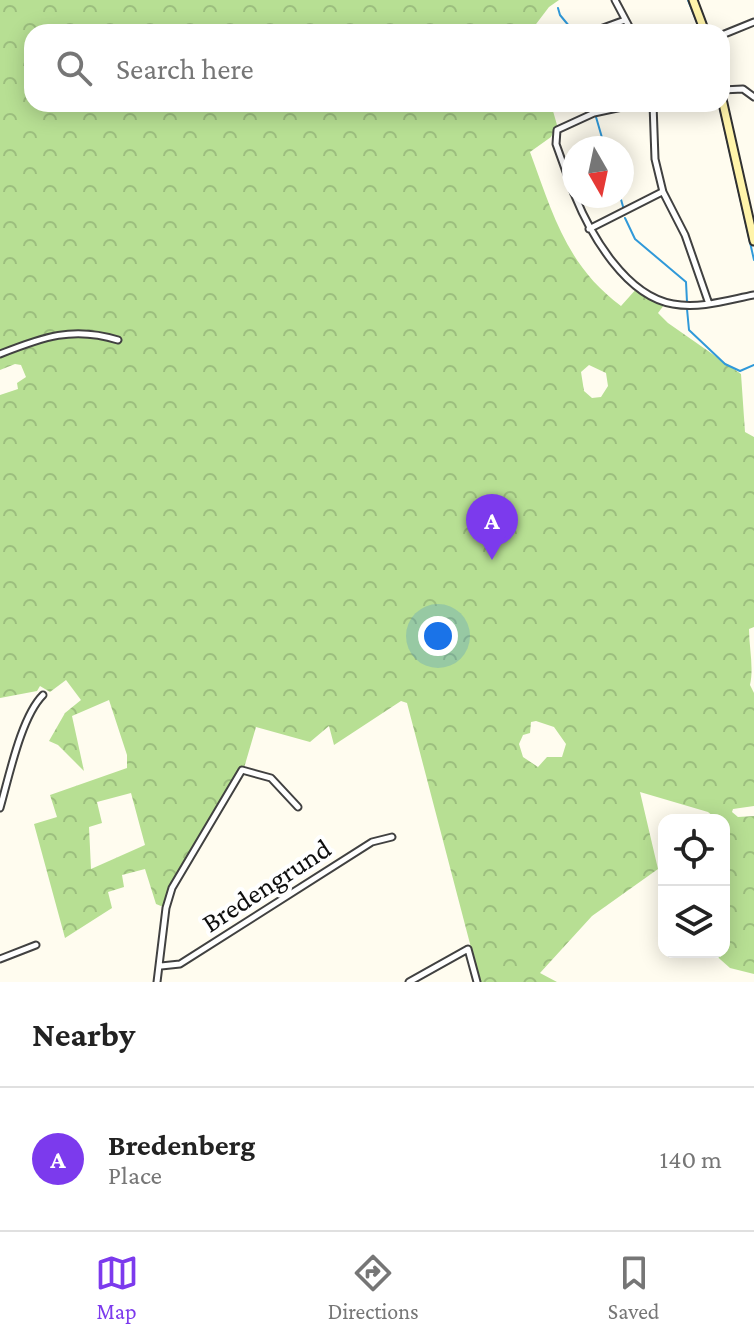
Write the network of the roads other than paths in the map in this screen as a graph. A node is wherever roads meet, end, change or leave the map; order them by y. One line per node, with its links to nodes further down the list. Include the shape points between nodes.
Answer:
1 (615, 0): 3 (street)
2 (693, 0): 7 (street)
3 (625, 20): 5 (street); 6 (street)
4 (754, 22): 8 (street)
5 (614, 24)
6 (627, 24)
7 (702, 24)
8 (730, 32)
9 (730, 90): 10 (street, via 743,89)
10 (754, 97)
11 (599, 112): 14 (street, via 557,130)
12 (653, 112): 15 (street)
13 (725, 112): 18 (street)
14 (562, 161)
15 (663, 192): 17 (street); 21 (street, via 685,235)
16 (580, 208): 17 (street)
17 (589, 229): 21 (street, via 614,264 657,298 677,305)
18 (753, 231): 19 (street)
19 (754, 241)
20 (754, 295): 21 (street)
21 (709, 304)
22 (118, 340): 23 (street, via 74,332)
23 (0, 354)
24 (43, 695): 26 (street, via 15,756)
25 (298, 807): 30 (street, via 271,778 242,770 172,888)
26 (0, 808)
27 (392, 837): 30 (street, Bredengrund, via 372,842 180,964)
28 (36, 945): 29 (street)
29 (0, 959)
30 (161, 966): 31 (street)
31 (157, 982)
32 (409, 982): 33 (street, via 468,949)
33 (477, 982)

